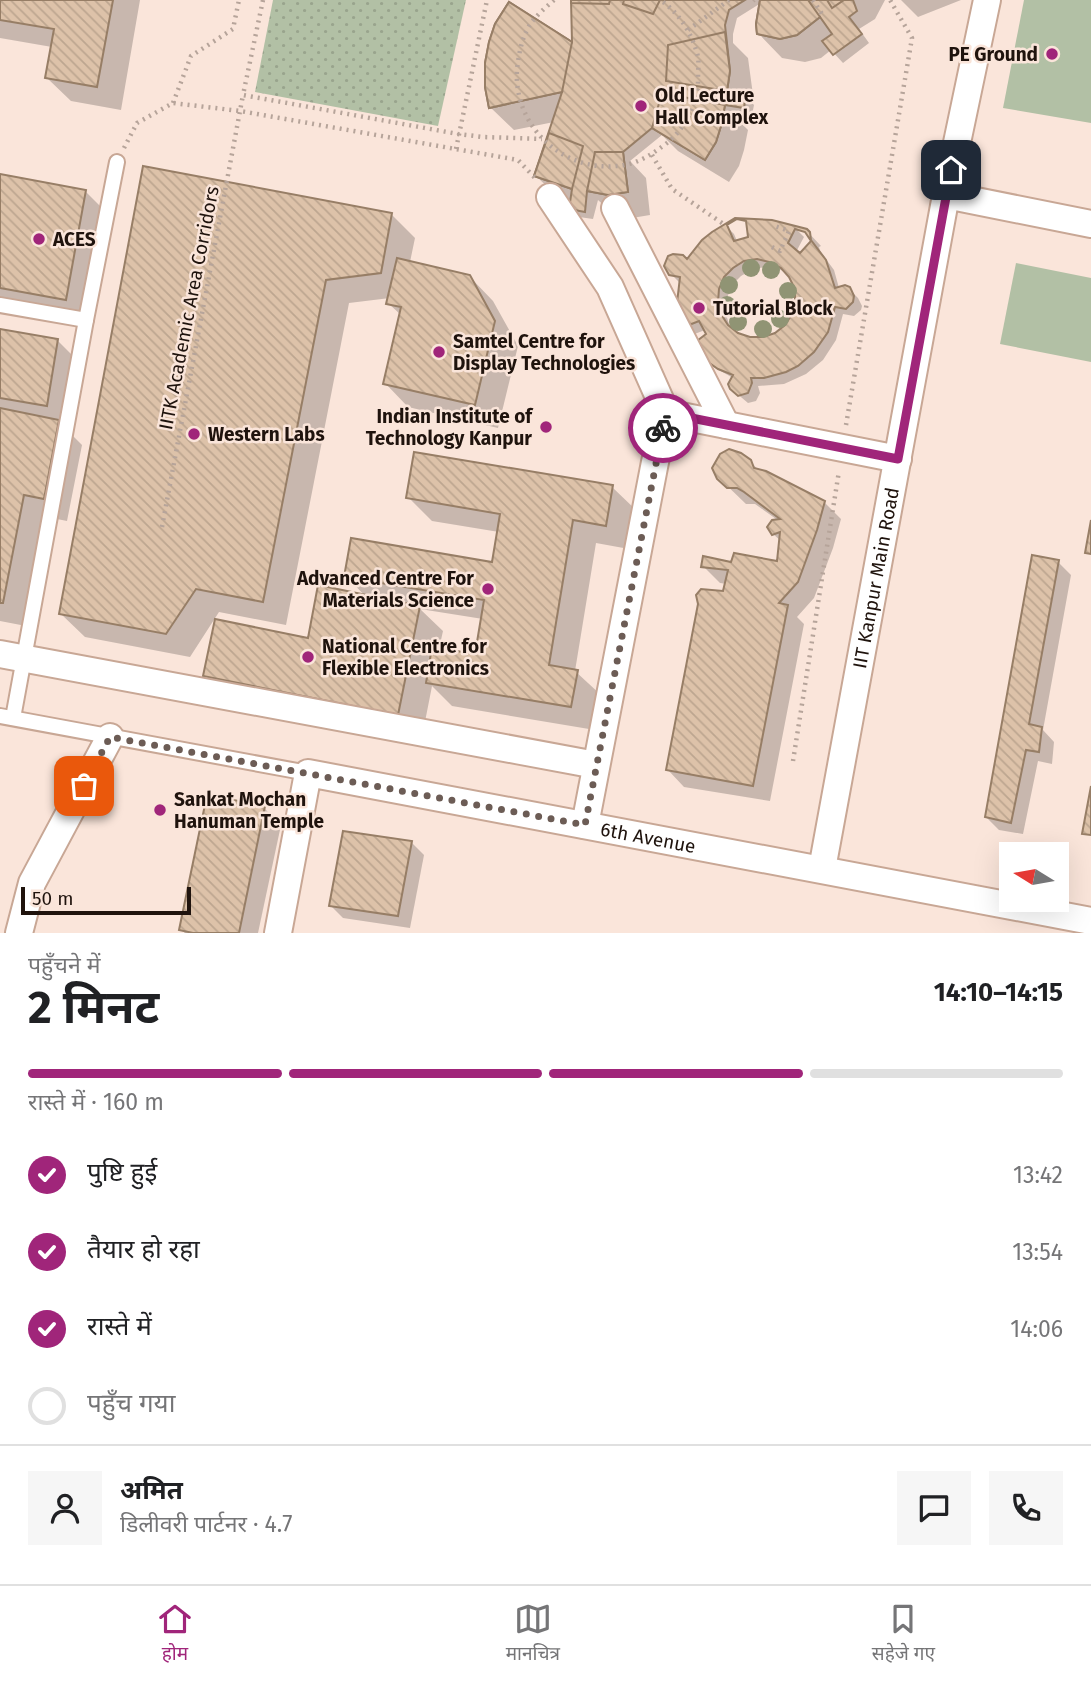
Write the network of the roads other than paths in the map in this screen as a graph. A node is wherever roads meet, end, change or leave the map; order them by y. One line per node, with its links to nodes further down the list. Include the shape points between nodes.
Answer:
1 (987, 0): 3 (street, IIT Kanpur Main Road)
2 (117, 162): 8 (lane)
3 (946, 195): 6 (street); 11 (street, IIT Kanpur Main Road)
4 (550, 197): 9 (street, via 610,287)
5 (615, 208): 10 (street)
6 (1091, 223)
7 (0, 305): 8 (lane)
8 (86, 320): 12 (lane)
9 (666, 413): 10 (street); 15 (street)
10 (726, 425): 11 (street)
11 (898, 459): 18 (street, IIT Kanpur Main Road)
12 (12, 656): 13 (lane); 15 (street)
13 (7, 717): 14 (lane, 6th Avenue)
14 (110, 737): 16 (lane, 6th Avenue); 21 (street, via 32,883)
15 (596, 765): 17 (street)
16 (308, 773): 17 (street, 6th Avenue); 22 (street)
17 (585, 825): 18 (street, 6th Avenue)
18 (822, 869): 19 (street, 6th Avenue)
19 (1021, 921): 20 (street, 6th Avenue)
20 (1091, 921)
21 (19, 933)
22 (278, 933)

